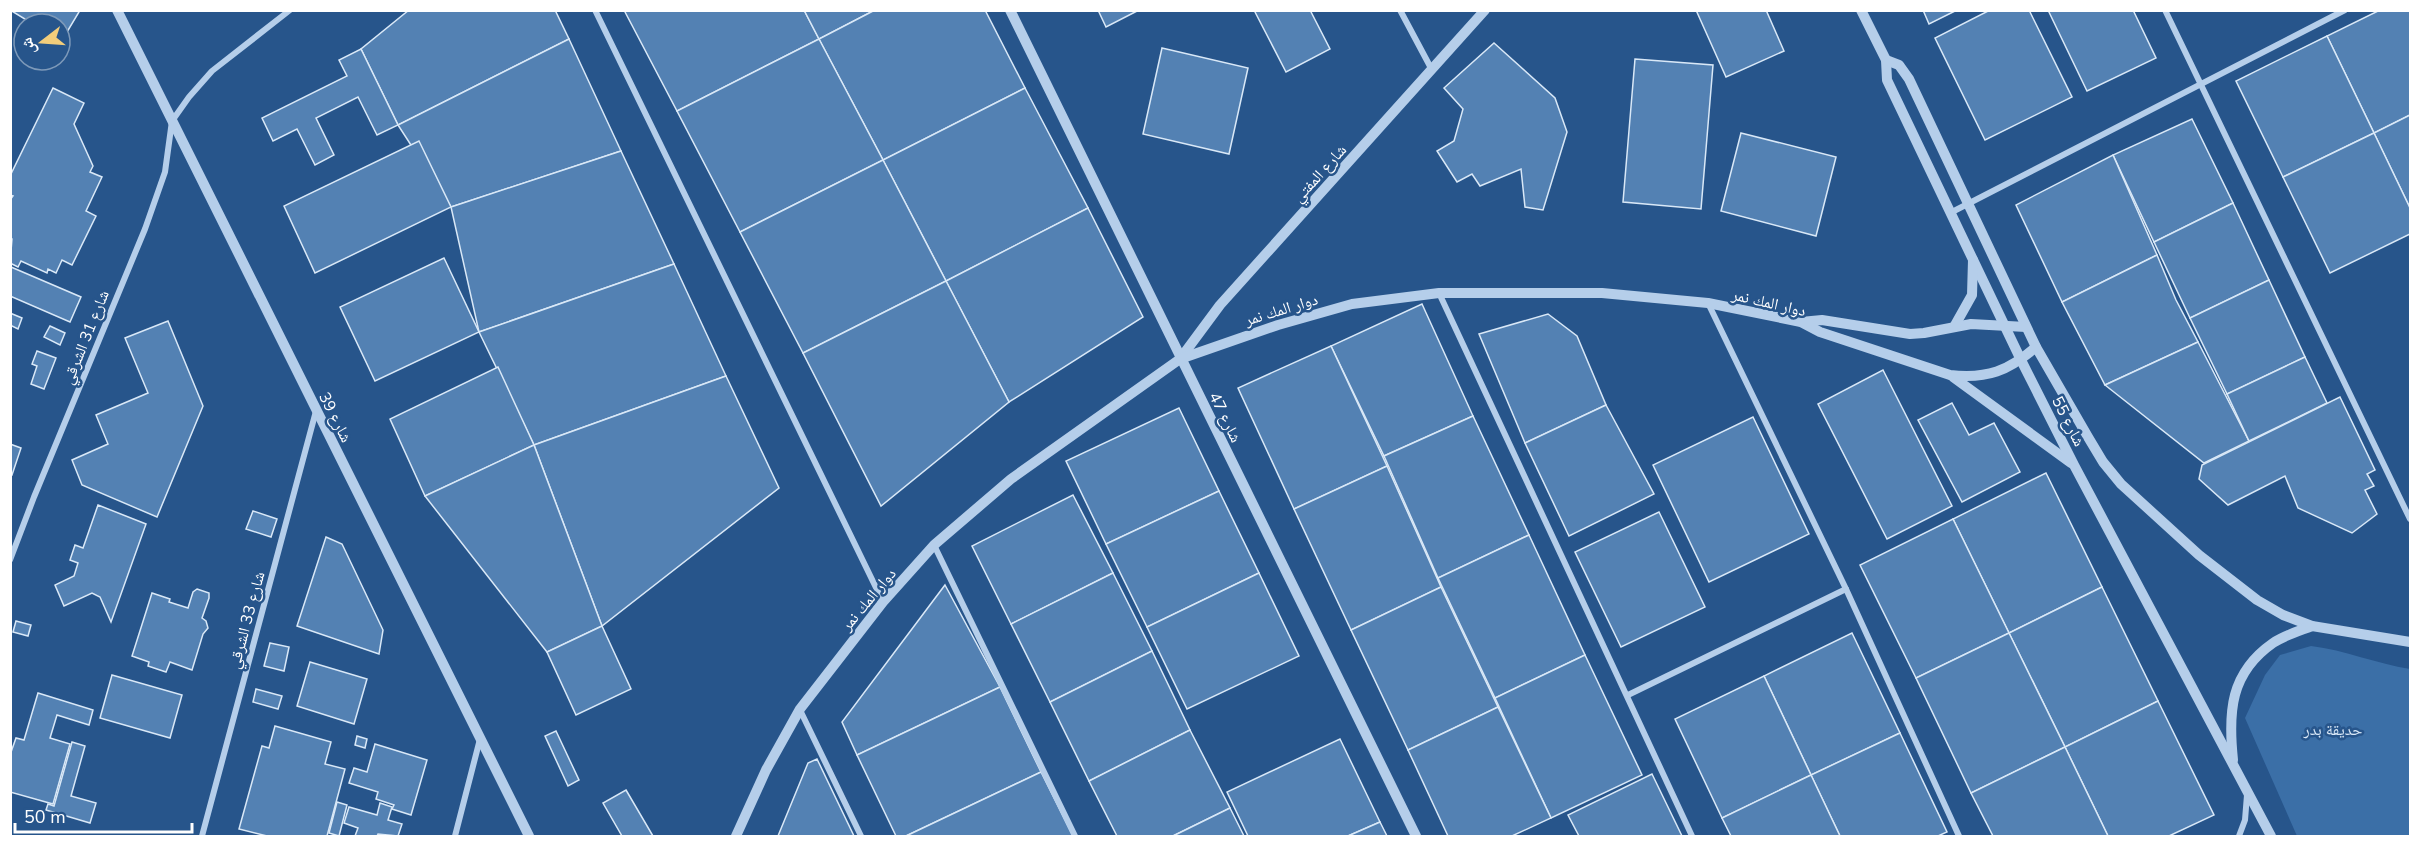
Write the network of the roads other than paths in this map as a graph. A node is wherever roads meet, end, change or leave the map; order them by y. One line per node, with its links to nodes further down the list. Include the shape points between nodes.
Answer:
1 (117, 10): 13 (street, شارع 39)
2 (290, 10): 13 (street, via 212,71)
3 (595, 10): 33 (street)
4 (1010, 10): 24 (street, شارع 47)
5 (1400, 10): 11 (street)
6 (1485, 10): 11 (street, شارع المفتي)
7 (1861, 10): 10 (street, شارع 55)
8 (2165, 10): 12 (street)
9 (2345, 10): 12 (street)
10 (1886, 60): 14 (street, via 1899,65 1909,79); 15 (street, شارع 55, via 1887,80)
11 (1432, 70): 24 (street, شارع المفتي, via 1220,305)
12 (2200, 84): 14 (street); 29 (street)
13 (172, 121): 27 (street, شارع 39); 31 (street, شارع 31 الشرقي, via 165,172 145,229)
14 (1970, 202): 15 (street); 22 (street)
15 (1952, 212): 16 (street, شارع 55)
16 (1973, 257): 20 (street, شارع 55); 21 (street, via 1972,295)
17 (1439, 293): 18 (street, دوار المك نمر, via 1602,293); 24 (street, دوار المك نمر, via 1352,304); 36 (street)
18 (1708, 303): 19 (street, دوار المك نمر); 32 (street)
19 (1801, 322): 21 (street, via 1822,320 1910,334); 26 (street, دوار المك نمر, via 1820,332)
20 (2004, 324): 21 (street); 22 (street); 25 (street, شارع 55)
21 (1954, 327)
22 (2026, 327): 23 (street)
23 (2036, 347): 25 (street, دوار المك نمر); 34 (street, via 2103,462 2133,496 2257,600)
24 (1180, 358): 30 (street, دوار المك نمر, via 1011,479); 47 (street, شارع 47)
25 (2021, 360): 26 (street, دوار المك نمر, via 1988,375); 28 (street, شارع 55)
26 (1950, 375): 28 (street)
27 (316, 410): 38 (street, شارع 39); 41 (street, شارع 33 الشرقي)
28 (2074, 465): 39 (street, شارع 55)
29 (2410, 519)
30 (934, 545): 33 (street, دوار المك نمر); 46 (street)
31 (10, 560)
32 (1846, 589): 36 (street); 49 (street)
33 (884, 602): 37 (street, دوار المك نمر)
34 (2312, 626): 35 (street); 39 (street, via 2260,653 2240,682 2229,725)
35 (2410, 642)
36 (1628, 695): 48 (street)
37 (800, 709): 44 (street, دوار المك نمر); 45 (street)
38 (480, 738): 42 (street); 43 (street, شارع 39)
39 (2234, 766): 40 (street, شارع 55)
40 (2247, 792): 50 (street); 51 (street, شارع 55)
41 (202, 837)
42 (455, 837)
43 (529, 837)
44 (736, 837)
45 (861, 837)
46 (1075, 837)
47 (1416, 837)
48 (1692, 837)
49 (1959, 837)
50 (2239, 837)
51 (2271, 837)

